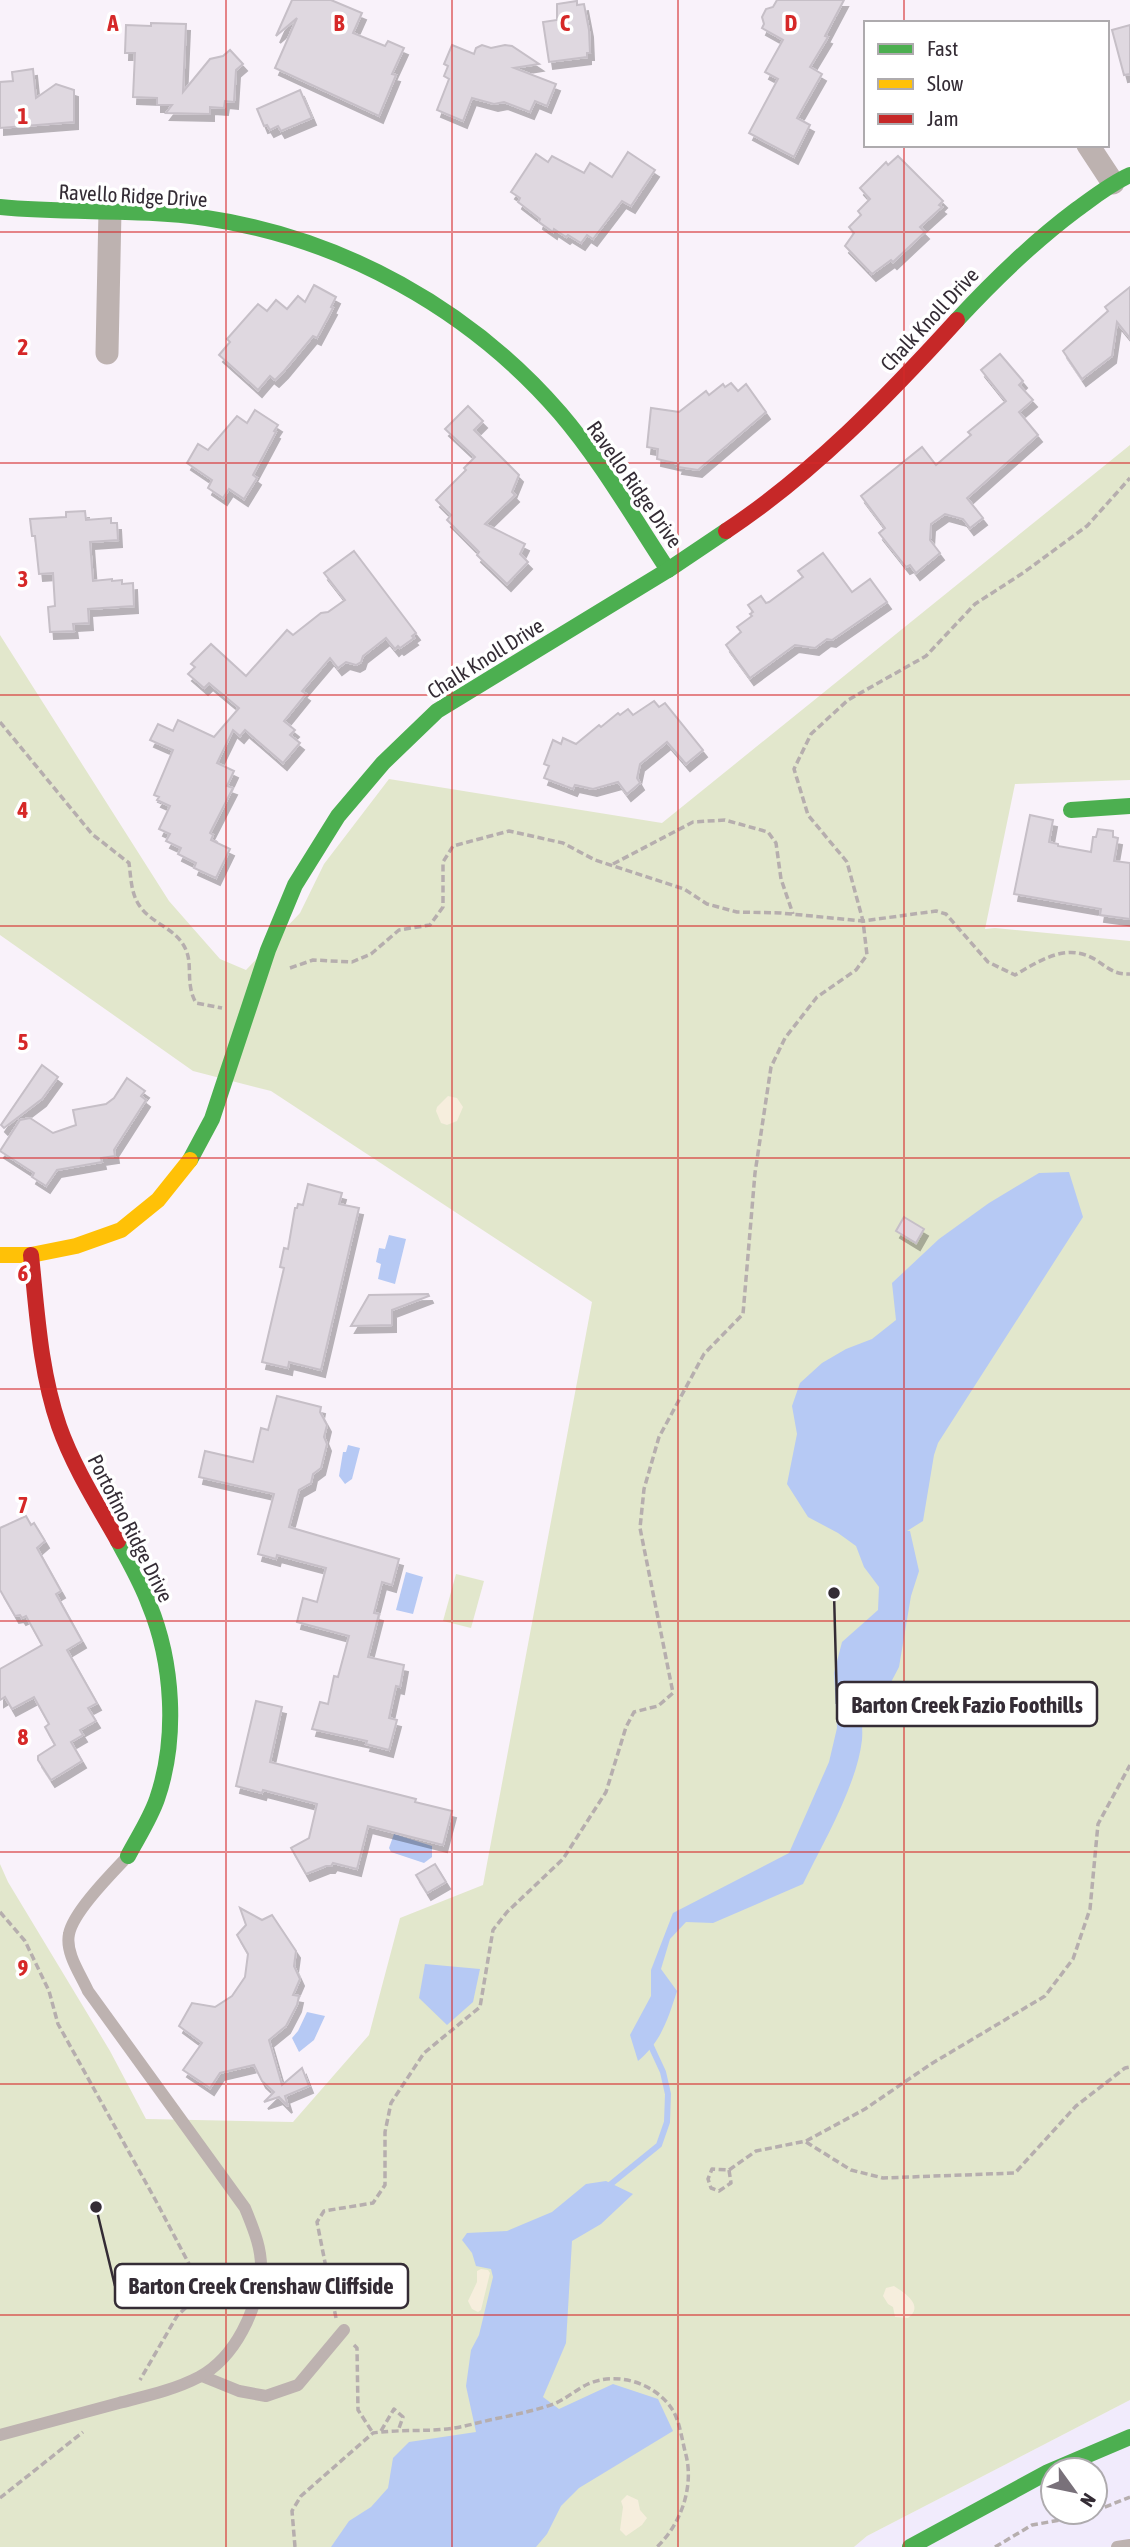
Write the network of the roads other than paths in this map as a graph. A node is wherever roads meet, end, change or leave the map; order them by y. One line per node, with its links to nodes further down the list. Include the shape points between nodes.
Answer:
1 (1090, 147): 2 (street)
2 (1122, 179): 6 (street, Chalk Knoll Drive, via 1040,237 917,364 770,502)
3 (0, 207): 4 (street, Ravello Ridge Drive, via 52,213)
4 (110, 211): 5 (street); 6 (street, Ravello Ridge Drive, via 206,218 263,229 330,250 418,293 496,350 544,395 580,439)
5 (107, 353)
6 (668, 570): 10 (street, Chalk Knoll Drive, via 437,711 383,763 338,816 295,885 268,950 212,1119 175,1181 121,1230)
7 (1130, 806): 8 (street)
8 (1071, 810)
9 (0, 1255): 10 (street, Chalk Knoll Drive)
10 (31, 1255): 11 (street, Portofino Ridge Drive, via 41,1348 60,1427 77,1469 140,1583 165,1667 169,1721 165,1767 158,1797)
11 (128, 1856): 13 (lane, via 86,1902 69,1934 71,1954 88,1991 245,2208 257,2239 261,2269 254,2305 241,2335)
12 (344, 2330): 13 (lane, via 298,2385 266,2396)
13 (202, 2376): 14 (lane, via 170,2389)
14 (0, 2435)
15 (1130, 2437): 17 (street, via 1048,2472)
16 (1130, 2545): 18 (lane)
17 (910, 2547)
18 (1117, 2547)

